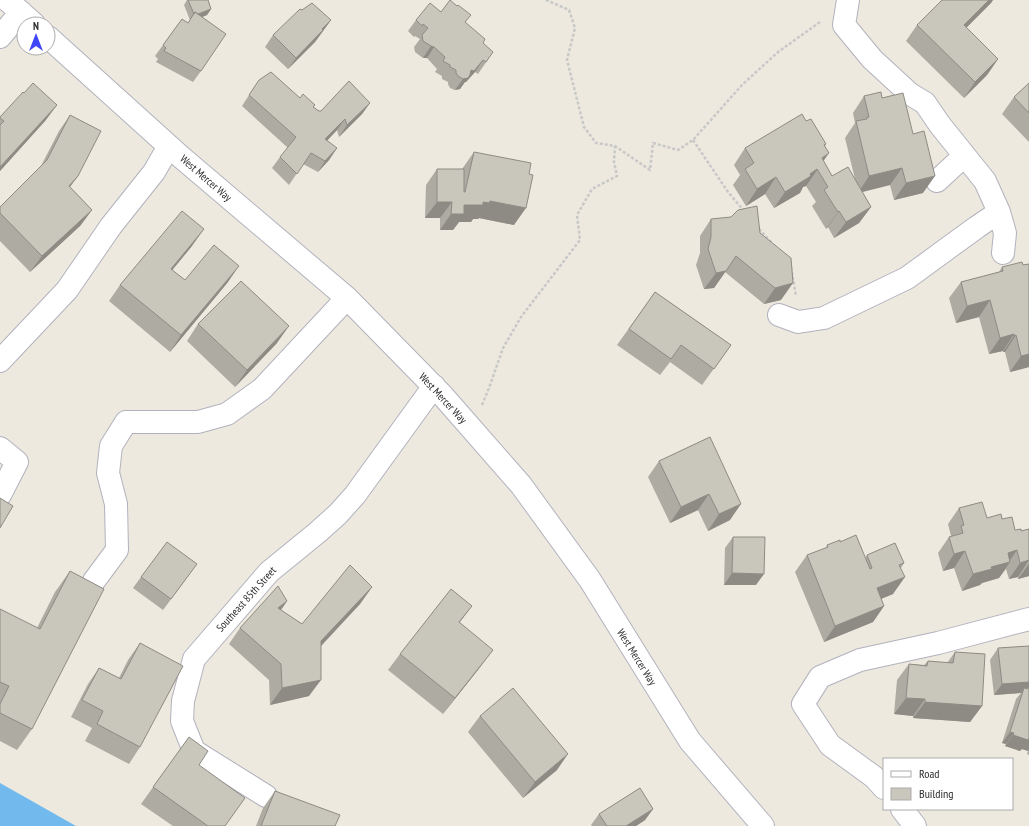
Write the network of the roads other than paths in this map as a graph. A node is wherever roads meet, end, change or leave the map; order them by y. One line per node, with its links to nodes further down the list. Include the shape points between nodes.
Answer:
1 (848, 0): 6 (street, via 844,25 872,58 910,94 925,103)
2 (21, 12): 3 (street)
3 (0, 37)
4 (56, 44): 5 (street, West Mercer Way)
5 (169, 146): 10 (street, West Mercer Way); 12 (street, via 154,172 111,226 67,290)
6 (964, 156): 7 (street); 8 (street, via 985,181)
7 (937, 181)
8 (999, 212): 9 (street, via 1005,233); 11 (street, via 907,278 824,318 798,322)
9 (1003, 254)
10 (347, 298): 13 (street, West Mercer Way); 16 (street, via 262,389 227,414 198,422 126,422 111,446 108,473 116,504 117,550)
11 (779, 315)
12 (0, 361)
13 (434, 386): 19 (street, Southeast 85th Street, via 355,495 318,532 269,572 194,658 183,701 182,721 194,751); 21 (street, West Mercer Way, via 521,485 590,580 690,741)
14 (0, 448): 15 (street, via 17,462)
15 (0, 495)
16 (94, 581)
17 (1029, 619): 18 (street, via 860,660 820,677 803,704 830,745 874,777)
18 (883, 787)
19 (266, 796)
20 (903, 810): 22 (street)
21 (764, 826)
22 (915, 826)

